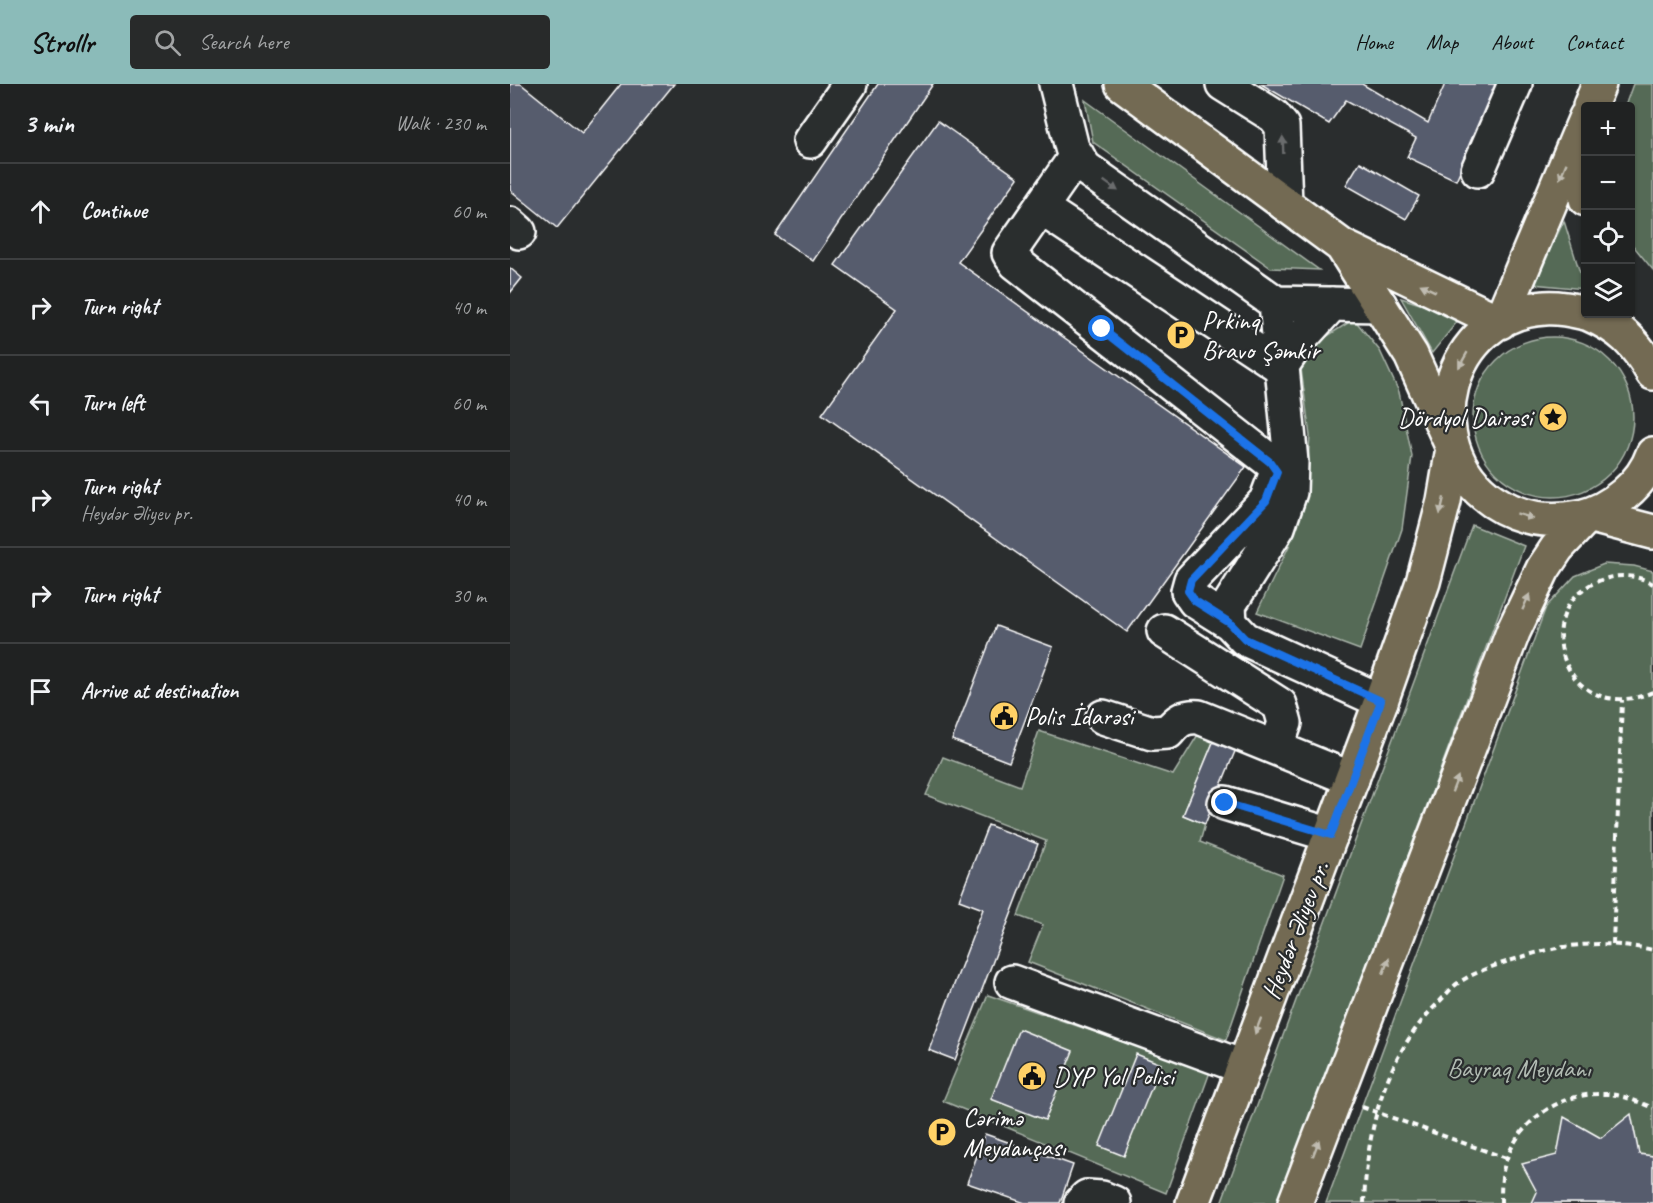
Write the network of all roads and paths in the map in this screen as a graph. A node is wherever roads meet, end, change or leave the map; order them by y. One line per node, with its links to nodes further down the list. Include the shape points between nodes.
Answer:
1 (850, 84): 7 (lane)
2 (1056, 84): 8 (lane)
3 (1122, 84): 10 (main road)
4 (1223, 84): 10 (lane, one-way to 4, via 1282,126 1274,116)
5 (1515, 84): 9 (lane)
6 (1581, 129): 19 (main road, one-way to 19)
7 (810, 141)
8 (1077, 155): 11 (lane); 13 (lane, one-way to 13, via 1085,168)
9 (1478, 170)
10 (1284, 204): 12 (main road)
11 (1041, 208): 20 (lane); 27 (lane, via 1009,253 1016,263 1270,462 1277,472 1266,501 1191,580 1188,591 1195,601)
12 (1342, 246): 15 (main road); 19 (main road, one-way to 12)
13 (1276, 303): 14 (lane); 20 (lane)
14 (1332, 304): 15 (lane); 20 (lane)
15 (1380, 305): 22 (main road, via 1411,355)
16 (1581, 312): 19 (main road, via 1543,308)
17 (1598, 318): 21 (main road, via 1627,336)
18 (1627, 318): 21 (main road)
19 (1500, 322): 22 (main road, one-way to 22, via 1480,337 1454,377 1448,400)
20 (1281, 367): 27 (lane, via 1291,462 1290,492 1278,527 1229,605)
21 (1653, 373)
22 (1453, 448): 24 (main road, one-way to 24, via 1465,473 1483,494 1506,510 1533,519 1561,520); 31 (main road, Heydər Əliyev pr., one-way to 31, via 1423,582)
23 (1653, 454): 24 (main road, via 1626,493)
24 (1588, 515): 25 (main road); 41 (main road, one-way to 24, via 1513,632 1543,569)
25 (1653, 532)
26 (1653, 584): 30 (path, via 1631,576 1598,580 1583,590 1563,616 1561,650 1566,666 1589,691)
27 (1230, 623): 31 (lane, via 1245,639)
28 (1164, 631): 33 (lane, via 1280,705 1286,723)
29 (1653, 692): 30 (path)
30 (1622, 700): 37 (path)
31 (1381, 701): 34 (main road, Heydər Əliyev pr.)
32 (1103, 717): 33 (lane, via 1152,733 1168,732 1186,716 1199,717)
33 (1276, 748): 34 (lane)
34 (1352, 779): 36 (main road, Heydər Əliyev pr.)
35 (1225, 803): 36 (lane)
36 (1331, 835): 40 (main road, Heydər Əliyev pr., one-way to 40)
37 (1613, 944): 38 (path); 43 (path, via 1571,944 1534,953 1483,969 1457,984 1423,1017 1401,1050)
38 (1653, 950)
39 (1012, 982): 40 (lane)
40 (1243, 1067): 47 (main road, Heydər Əliyev pr.)
41 (1336, 1097): 43 (path); 48 (main road, one-way to 41)
42 (1653, 1108): 44 (path, via 1630,1098 1605,1094 1564,1101 1535,1118 1518,1136)
43 (1376, 1112): 44 (path); 49 (path, via 1366,1163)
44 (1506, 1158): 50 (path, via 1500,1182)
45 (1081, 1203): 46 (lane, via 1087,1197)
46 (1114, 1203)
47 (1193, 1203)
48 (1295, 1203)
49 (1364, 1203)
50 (1501, 1203)

